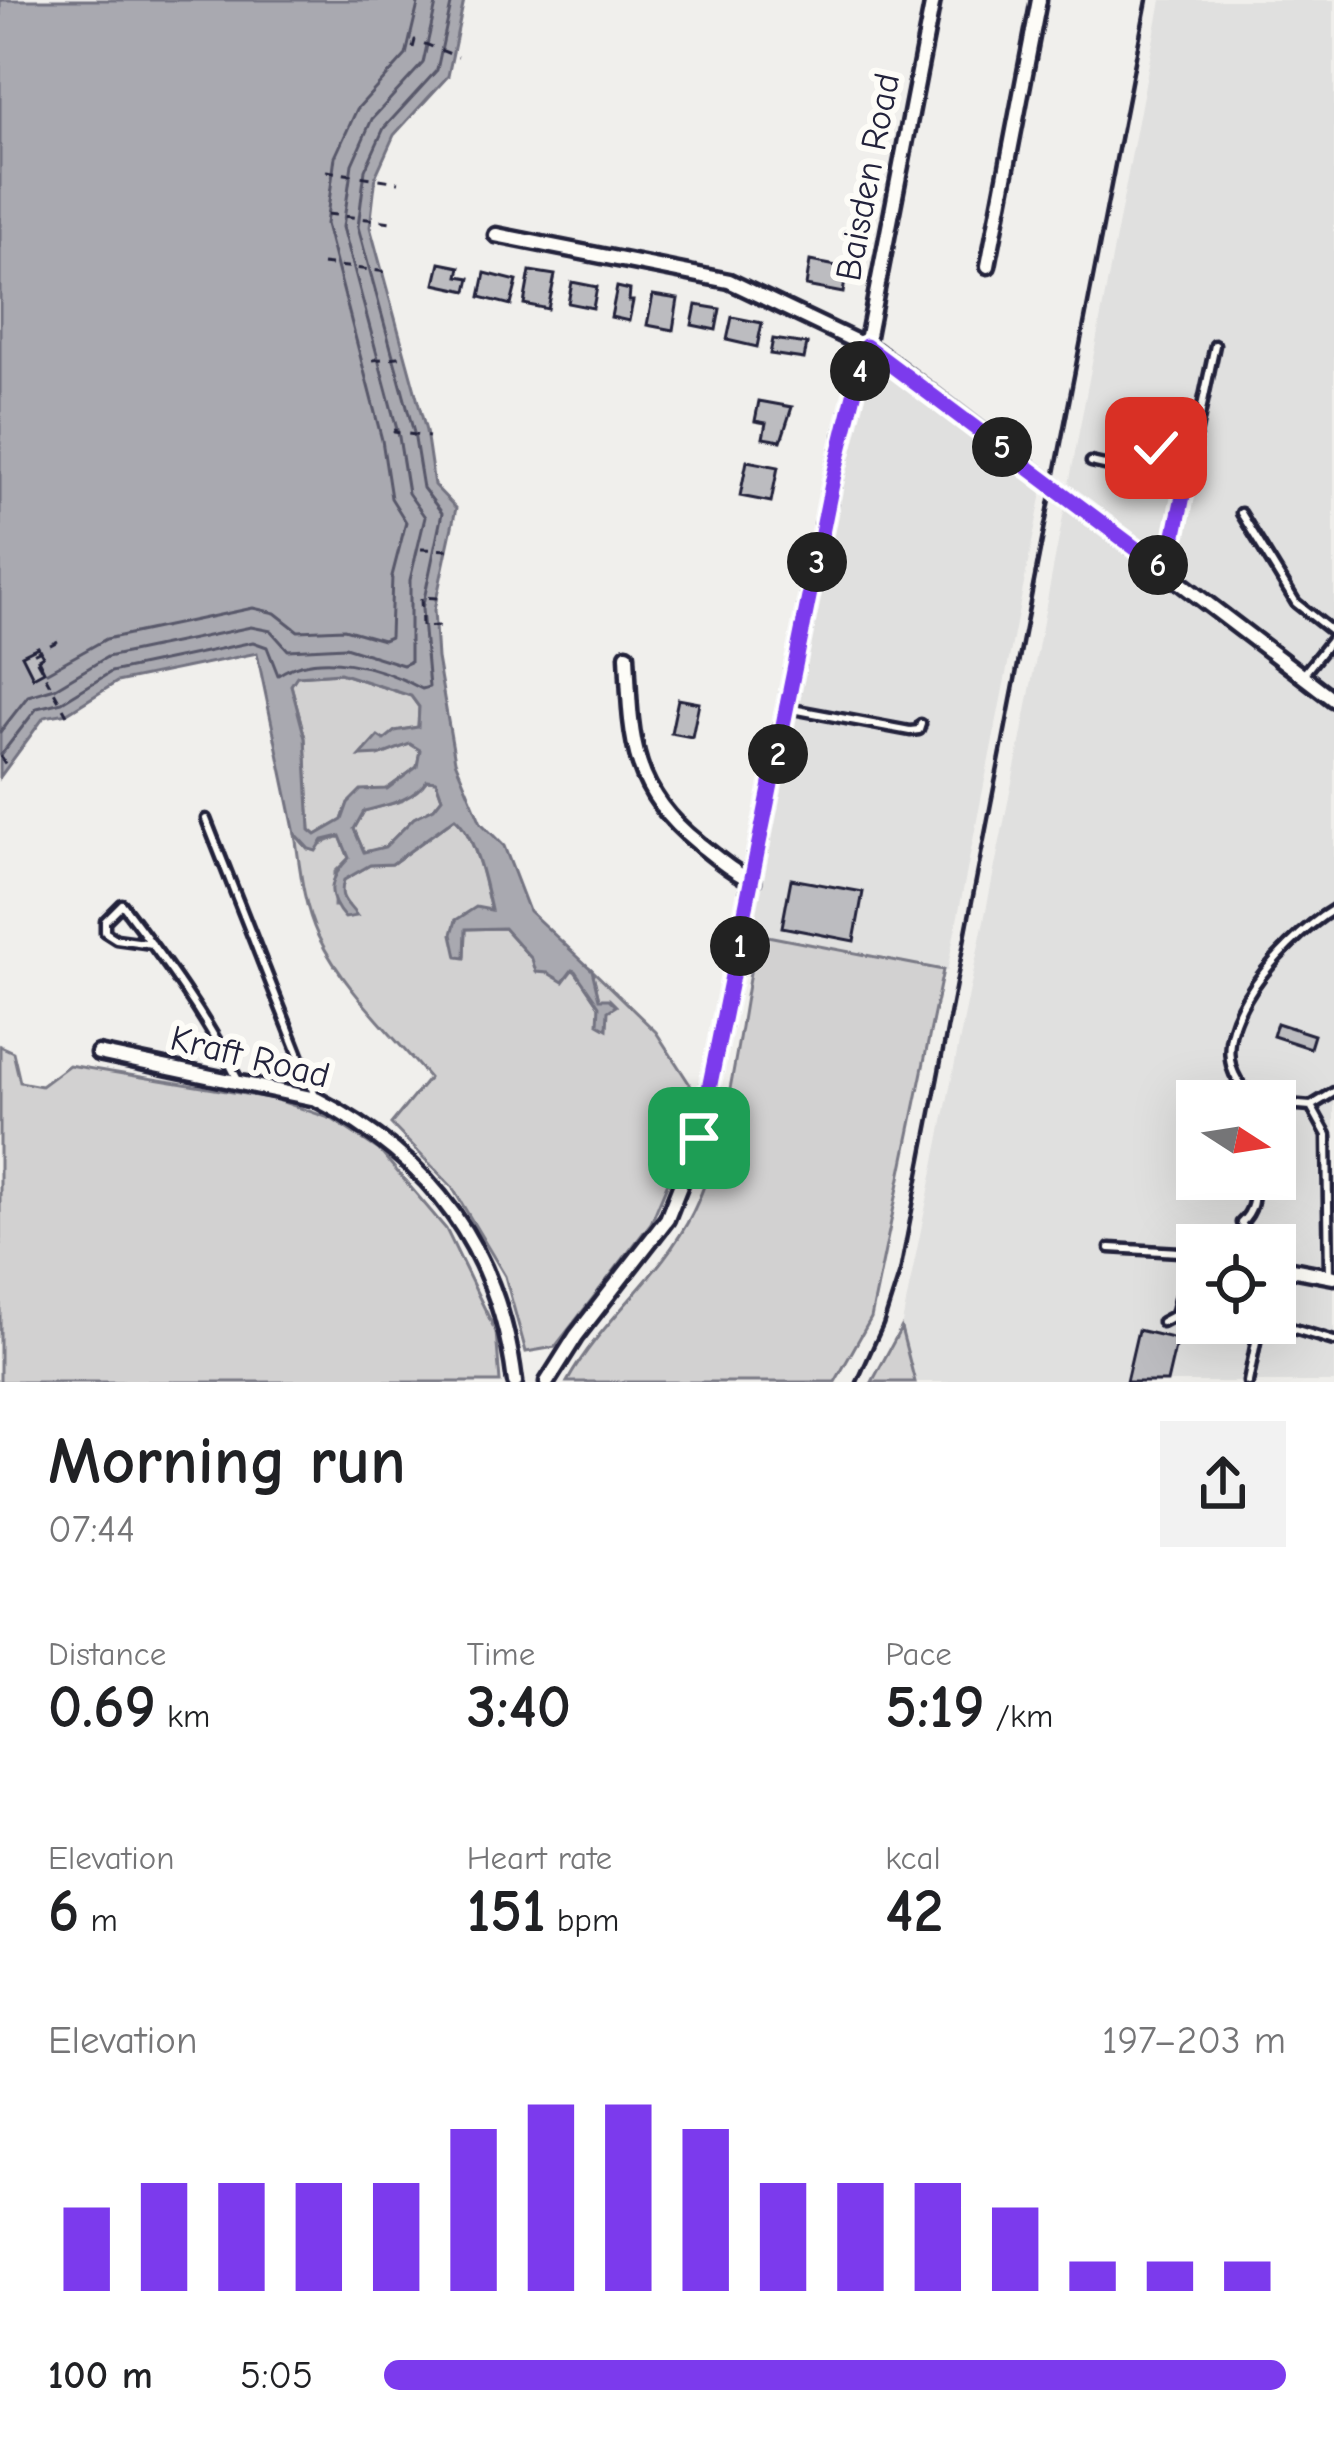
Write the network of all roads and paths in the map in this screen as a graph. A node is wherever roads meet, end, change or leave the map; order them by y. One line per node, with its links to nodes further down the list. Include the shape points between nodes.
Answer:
1 (933, 0): 14 (street, Baisden Road)
2 (1039, 0): 11 (street)
3 (412, 48): 4 (path, via 416,40)
4 (458, 57)
5 (326, 171): 6 (path)
6 (399, 182)
7 (327, 214): 8 (path)
8 (392, 222)
9 (496, 235): 14 (street, via 729,281)
10 (322, 264): 12 (path)
11 (988, 266)
12 (387, 272)
13 (1215, 345): 19 (lane)
14 (866, 346): 24 (street); 32 (street, Baisden Road)
15 (406, 356): 16 (path)
16 (373, 360)
17 (395, 429): 18 (path)
18 (429, 437)
19 (1192, 453): 20 (lane, via 1156,448 1140,473); 24 (lane)
20 (1091, 462)
21 (1241, 513): 27 (lane, via 1296,603)
22 (421, 549): 23 (path)
23 (451, 550)
24 (1167, 572): 30 (street)
25 (437, 598): 26 (path, via 421,597 422,627)
26 (441, 626)
27 (1334, 634): 30 (lane)
28 (58, 640): 33 (path, via 33,654)
29 (627, 655): 38 (street, via 632,739 648,788 689,836)
30 (1302, 676): 31 (street)
31 (1334, 700)
32 (787, 708): 34 (lane, via 910,731); 38 (street, Baisden Road)
33 (67, 715)
34 (921, 724)
35 (0, 756): 36 (path)
36 (8, 768)
37 (206, 819): 45 (lane)
38 (753, 881): 57 (street, Baisden Road, via 706,1110 680,1193)
39 (1334, 910): 43 (lane, via 1306,926 1263,972 1237,1015 1228,1056)
40 (152, 944): 40 (lane, via 122,904 106,921 104,932 116,939); 42 (lane)
41 (98, 1053): 42 (street, Kraft Road)
42 (238, 1080): 45 (street, Kraft Road)
43 (1237, 1080)
44 (1334, 1092): 47 (lane)
45 (316, 1099): 56 (street, Kraft Road, via 402,1154 455,1213 495,1289)
46 (1296, 1105): 47 (lane)
47 (1311, 1106): 48 (lane, via 1327,1135)
48 (1331, 1206): 52 (lane)
49 (1110, 1247): 50 (lane)
50 (1176, 1255)
51 (1296, 1270): 52 (street)
52 (1331, 1276)
53 (1176, 1308): 54 (lane)
54 (1162, 1322)
55 (1334, 1342): 58 (lane, via 1284,1326 1258,1332)
56 (515, 1382)
57 (547, 1382)
58 (1248, 1382)

